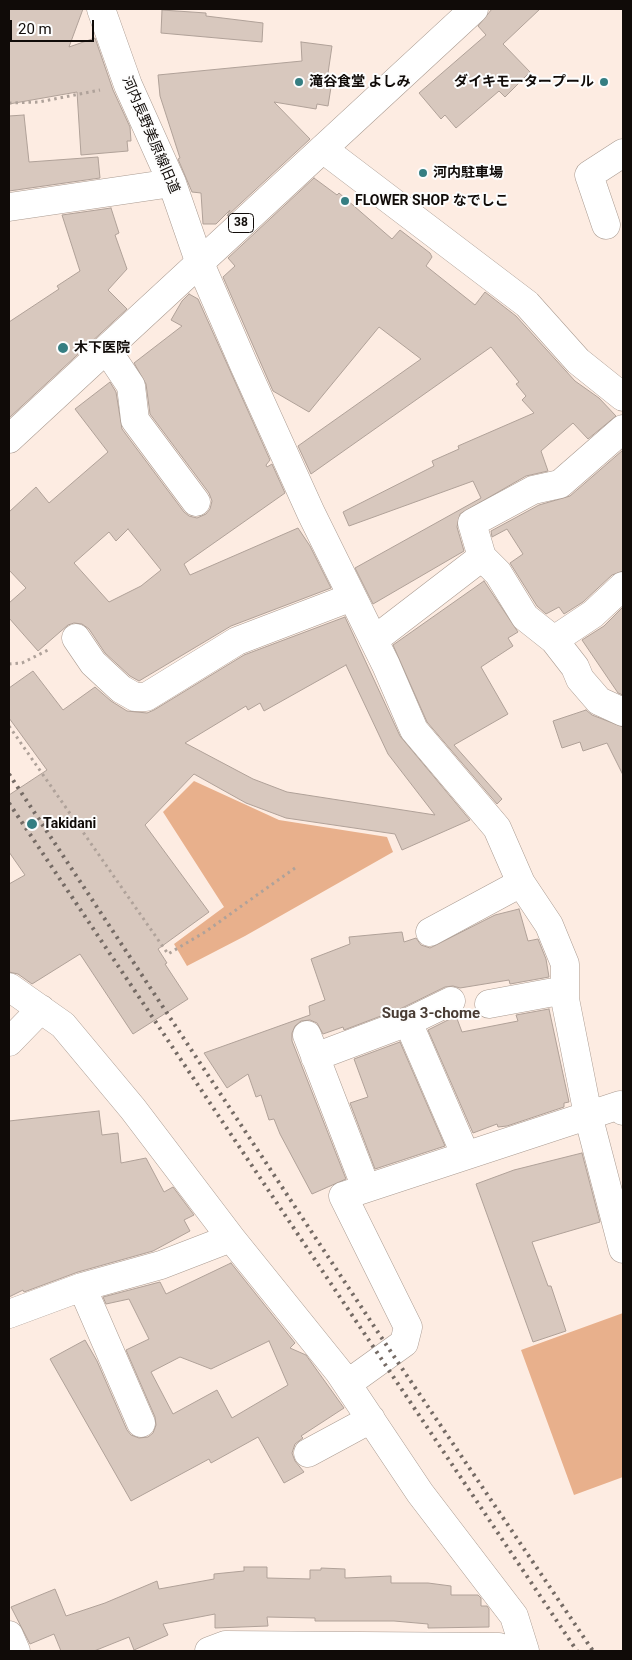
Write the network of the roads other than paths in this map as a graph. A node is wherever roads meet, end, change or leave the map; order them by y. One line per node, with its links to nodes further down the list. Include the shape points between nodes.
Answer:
1 (101, 9): 5 (street, 河内長野美原線旧道, via 128,85)
2 (474, 9): 3 (street, 38, via 362,120)
3 (324, 148): 8 (street, 38); 10 (street, via 527,304 578,361)
4 (623, 153): 7 (street, via 589,175)
5 (172, 183): 6 (street); 8 (street, 河内長野美原線旧道)
6 (9, 207)
7 (606, 225)
8 (199, 261): 9 (street, 38); 16 (street, 河内長野美原線旧道)
9 (107, 350): 12 (street, 38); 13 (street, via 131,386 135,420)
10 (623, 397)
11 (623, 429): 14 (street, via 560,484 533,490 472,523)
12 (9, 439)
13 (196, 502)
14 (482, 557): 18 (street); 19 (street, via 498,573 525,618)
15 (623, 586): 19 (street, via 593,614)
16 (352, 597): 17 (street, via 237,641 146,697 134,697 121,689 93,663); 18 (street, 河内長野美原線旧道)
17 (76, 638)
18 (374, 640): 21 (street, 河内長野美原線旧道, via 414,730 497,828)
19 (554, 640): 20 (street, via 598,700)
20 (623, 712)
21 (521, 884): 22 (street); 24 (street, 河内長野美原線旧道, via 549,925 565,964)
22 (430, 932)
23 (9, 987): 27 (street)
24 (565, 990): 26 (street); 31 (street, 河内長野美原線旧道)
25 (451, 1001): 28 (street)
26 (489, 1004)
27 (41, 1010): 29 (street); 34 (street, via 63,1025 121,1094)
28 (408, 1022): 32 (street); 33 (street, via 311,1046)
29 (9, 1042)
30 (623, 1111): 31 (street, via 620,1105)
31 (588, 1115): 32 (street); 35 (street, 河内長野美原線旧道)
32 (466, 1154): 33 (street)
33 (366, 1188): 38 (street, via 343,1196 408,1327 404,1343)
34 (231, 1238): 36 (street, via 161,1265); 38 (street)
35 (623, 1249)
36 (82, 1286): 37 (street); 40 (street)
37 (10, 1311)
38 (347, 1384): 39 (street)
39 (371, 1420): 41 (street); 46 (street, via 420,1493 514,1616)
40 (141, 1423)
41 (308, 1453)
42 (9, 1635): 43 (street)
43 (16, 1651)
44 (209, 1651): 45 (street, via 235,1645 499,1648)
45 (509, 1651)
46 (526, 1651)

